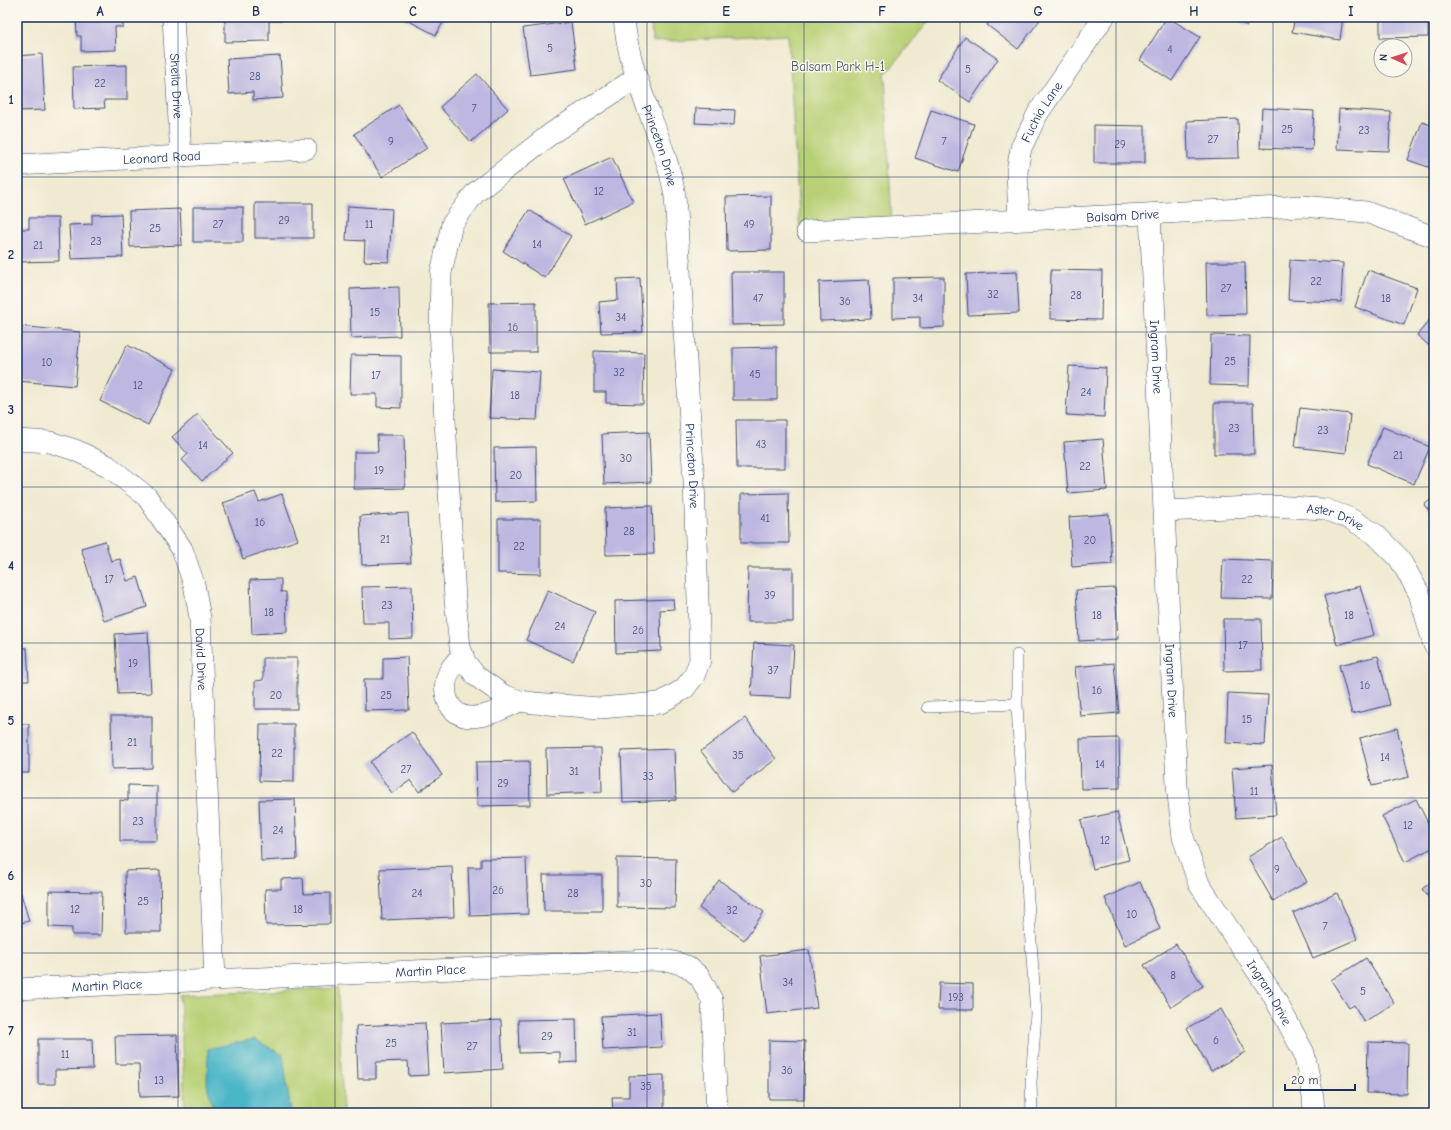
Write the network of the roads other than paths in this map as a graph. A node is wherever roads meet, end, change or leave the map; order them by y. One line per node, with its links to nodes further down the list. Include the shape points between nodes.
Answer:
1 (173, 17): 6 (street, Sheila Drive)
2 (624, 17): 4 (street, Princeton Drive, via 625,35)
3 (1104, 17): 9 (street, Fuchia Lane, via 1038,113 1021,148 1017,171)
4 (636, 78): 15 (street, Princeton Drive, via 552,133 481,188 452,224 441,273 440,330 455,599); 17 (street, Princeton Drive, via 672,178 675,196 694,481 700,660 694,676 684,689 660,703 600,708)
5 (306, 149): 6 (street, Leonard Road)
6 (181, 156): 7 (street, Leonard Road)
7 (17, 165)
8 (1150, 214): 9 (street, Balsam Drive); 11 (street, Balsam Drive, via 1303,206 1366,212); 13 (street, Ingram Drive)
9 (1019, 220): 10 (street, Balsam Drive)
10 (807, 231)
11 (1434, 237)
12 (17, 440): 20 (street, David Drive, via 50,442 75,450 108,466 147,497 182,549 194,584 200,618)
13 (1165, 511): 14 (street, Aster Drive, via 1272,506 1324,509 1349,518 1375,534 1399,558 1419,593); 24 (street, Ingram Drive, via 1177,786 1183,838 1199,884 1273,995 1304,1053)
14 (1434, 645)
15 (463, 654): 17 (street, Princeton Drive, via 465,662 476,676 503,695); 17 (street, Princeton Drive, via 449,672 445,690 448,703 456,713 470,717 489,715)
16 (1017, 655): 18 (lane)
17 (520, 701)
18 (1017, 704): 19 (lane); 23 (lane, via 1036,1014 1031,1082)
19 (928, 707)
20 (215, 980): 21 (street, Martin Place); 22 (street, Martin Place, via 643,960 670,961 687,966 700,977 712,1000)
21 (17, 989)
22 (717, 1113)
23 (1032, 1113)
24 (1314, 1113)

